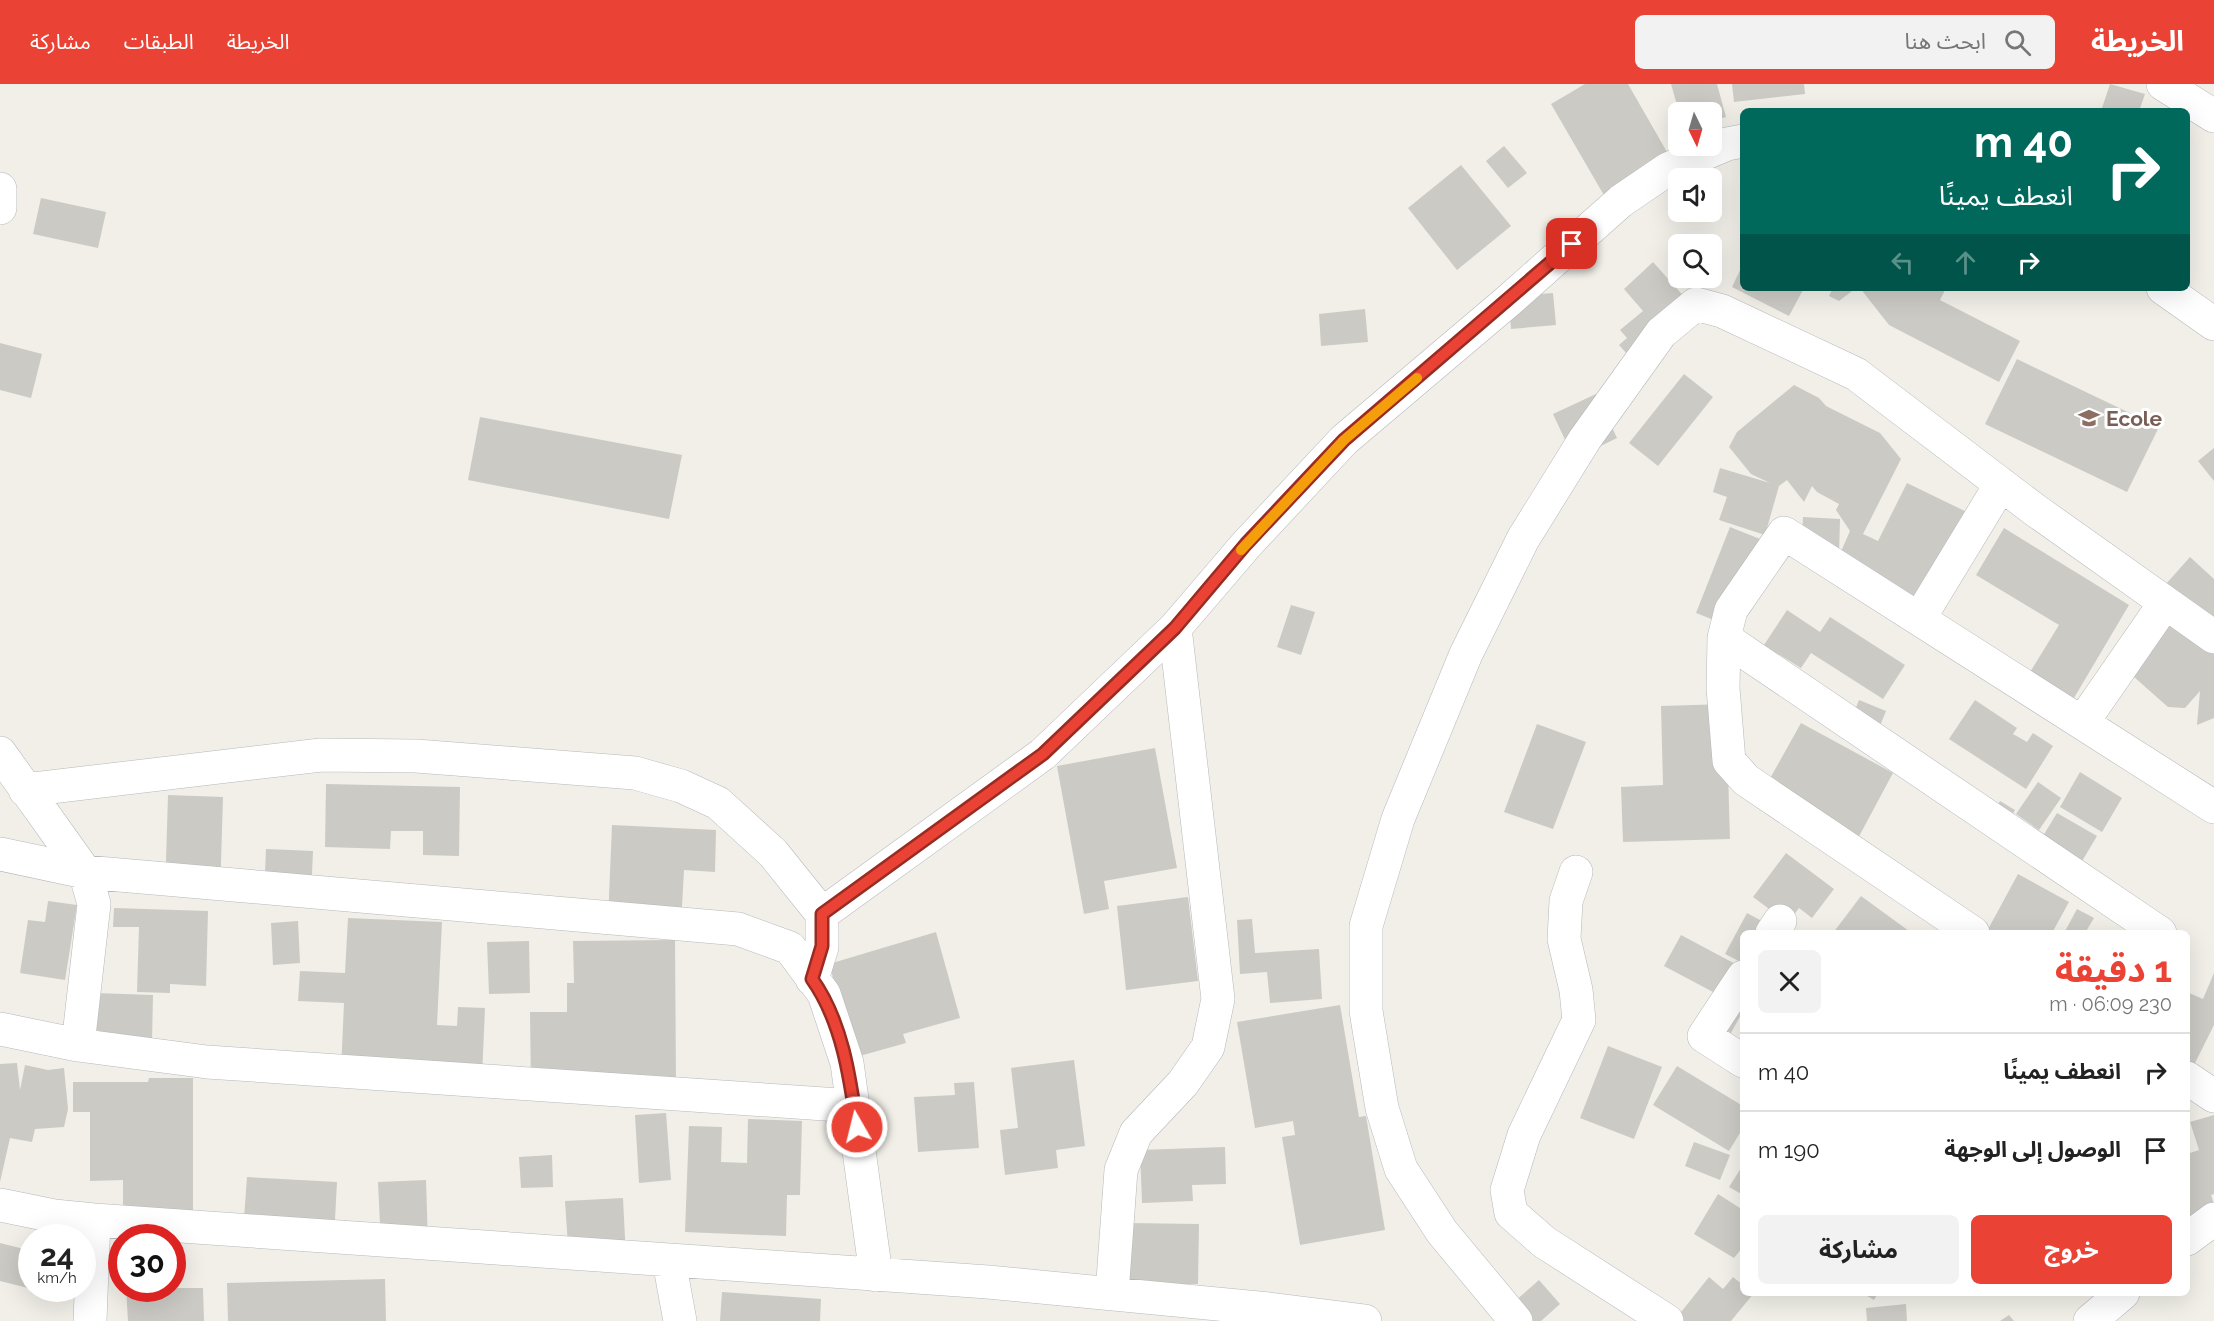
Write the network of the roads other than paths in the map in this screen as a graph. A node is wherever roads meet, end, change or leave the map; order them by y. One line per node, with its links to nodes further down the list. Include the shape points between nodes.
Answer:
1 (2163, 84): 2 (street)
2 (2214, 116)
3 (1740, 142): 11 (street, via 1668,169 1621,201 1344,440 1246,544)
4 (0, 189): 5 (street)
5 (0, 208)
6 (2167, 291): 7 (street)
7 (2214, 324)
8 (2001, 484): 9 (street); 10 (street); 40 (street, via 1856,374 1722,311 1696,304 1661,333 1586,439 1523,539 1466,654 1402,808 1366,926 1366,1011 1382,1108 1401,1169 1442,1232)
9 (2165, 603): 12 (street); 14 (street)
10 (1919, 619): 13 (street, via 1784,533 1731,610); 14 (street)
11 (1175, 628): 21 (street, via 1043,754); 36 (street, via 1218,999 1208,1047 1183,1083 1136,1133 1121,1170)
12 (2214, 637)
13 (1724, 638): 22 (street, via 1723,688 1729,761 1746,780); 23 (street)
14 (2082, 723): 17 (street)
15 (0, 753): 16 (street)
16 (25, 790): 20 (street); 21 (street, via 321,755 416,756 635,773 681,786 718,803 773,853)
17 (2214, 807)
18 (0, 854): 20 (street)
19 (1576, 872): 41 (street, via 1566,901 1564,939 1579,1020 1524,1135 1507,1190 1512,1213 1544,1242)
20 (85, 873): 24 (street, via 738,929 790,948); 27 (street, via 94,904)
21 (822, 914): 24 (street, via 822,946)
22 (1969, 930)
23 (2156, 930)
24 (812, 979): 31 (street, via 824,994 847,1063)
25 (1740, 982): 28 (street, via 1704,1036)
26 (0, 1029): 27 (street)
27 (78, 1045): 31 (street, via 207,1062)
28 (1740, 1059)
29 (2190, 1080): 30 (street)
30 (2214, 1096)
31 (854, 1106): 35 (street)
32 (0, 1205): 33 (street)
33 (94, 1220): 34 (street); 37 (street)
34 (669, 1261): 35 (street); 38 (street)
35 (876, 1275): 36 (street)
36 (1112, 1294): 39 (street)
37 (90, 1321)
38 (680, 1321)
39 (1365, 1321)
40 (1516, 1321)
41 (1667, 1321)

